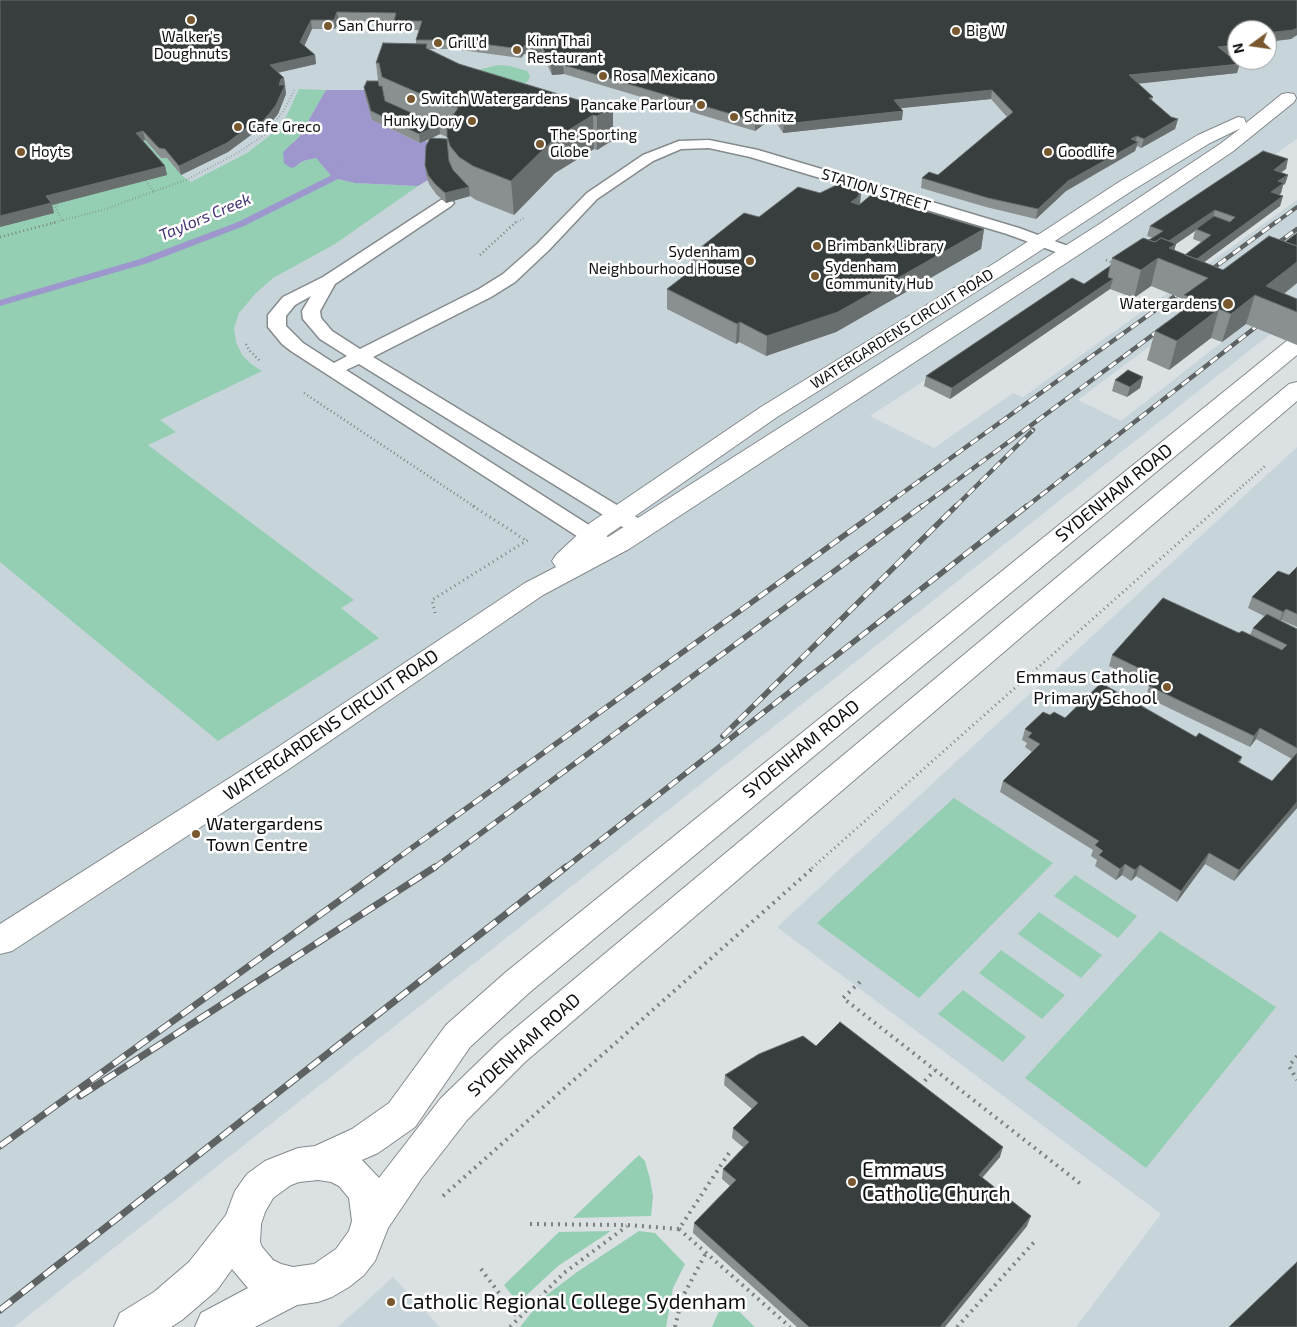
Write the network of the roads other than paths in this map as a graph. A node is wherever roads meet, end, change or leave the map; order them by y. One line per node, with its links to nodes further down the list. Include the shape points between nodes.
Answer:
1 (1293, 95): 3 (street, WATERGARDENS CIRCUIT ROAD, via 1204,139); 4 (street, WATERGARDENS CIRCUIT ROAD, via 1226,148)
2 (446, 203): 5 (lane)
3 (1042, 240): 4 (lane, STATION STREET); 7 (lane, STATION STREET, via 753,153 709,144 679,145 648,158 592,196 543,247 504,281); 11 (street, WATERGARDENS CIRCUIT ROAD, via 769,412)
4 (1070, 252): 12 (street, WATERGARDENS CIRCUIT ROAD)
5 (328, 281): 7 (lane, via 311,311 312,320 326,335); 8 (lane, via 289,301 277,315 277,328 288,340)
6 (1297, 344): 9 (street, SYDENHAM ROAD)
7 (359, 357): 8 (lane); 11 (lane)
8 (333, 370): 13 (lane)
9 (1248, 384): 10 (street); 15 (street, SYDENHAM ROAD, via 518,982 458,1036 402,1114 366,1141)
10 (1294, 391): 16 (street, SYDENHAM ROAD, via 512,1051 454,1109)
11 (619, 516): 12 (lane); 13 (street, WATERGARDENS CIRCUIT ROAD)
12 (641, 529): 13 (street, WATERGARDENS CIRCUIT ROAD)
13 (601, 542): 14 (street, WATERGARDENS CIRCUIT ROAD, via 279,761)
14 (0, 941)
15 (318, 1162): 16 (street, via 337,1165 364,1187 370,1203); 17 (street, via 278,1173 260,1186 248,1204)
16 (371, 1221): 18 (street, via 361,1248 350,1262 318,1283)
17 (242, 1224): 18 (street, via 241,1242 253,1266 274,1282); 19 (street, via 203,1276 168,1306)
18 (293, 1286): 20 (street)
19 (134, 1327)
20 (215, 1327)

